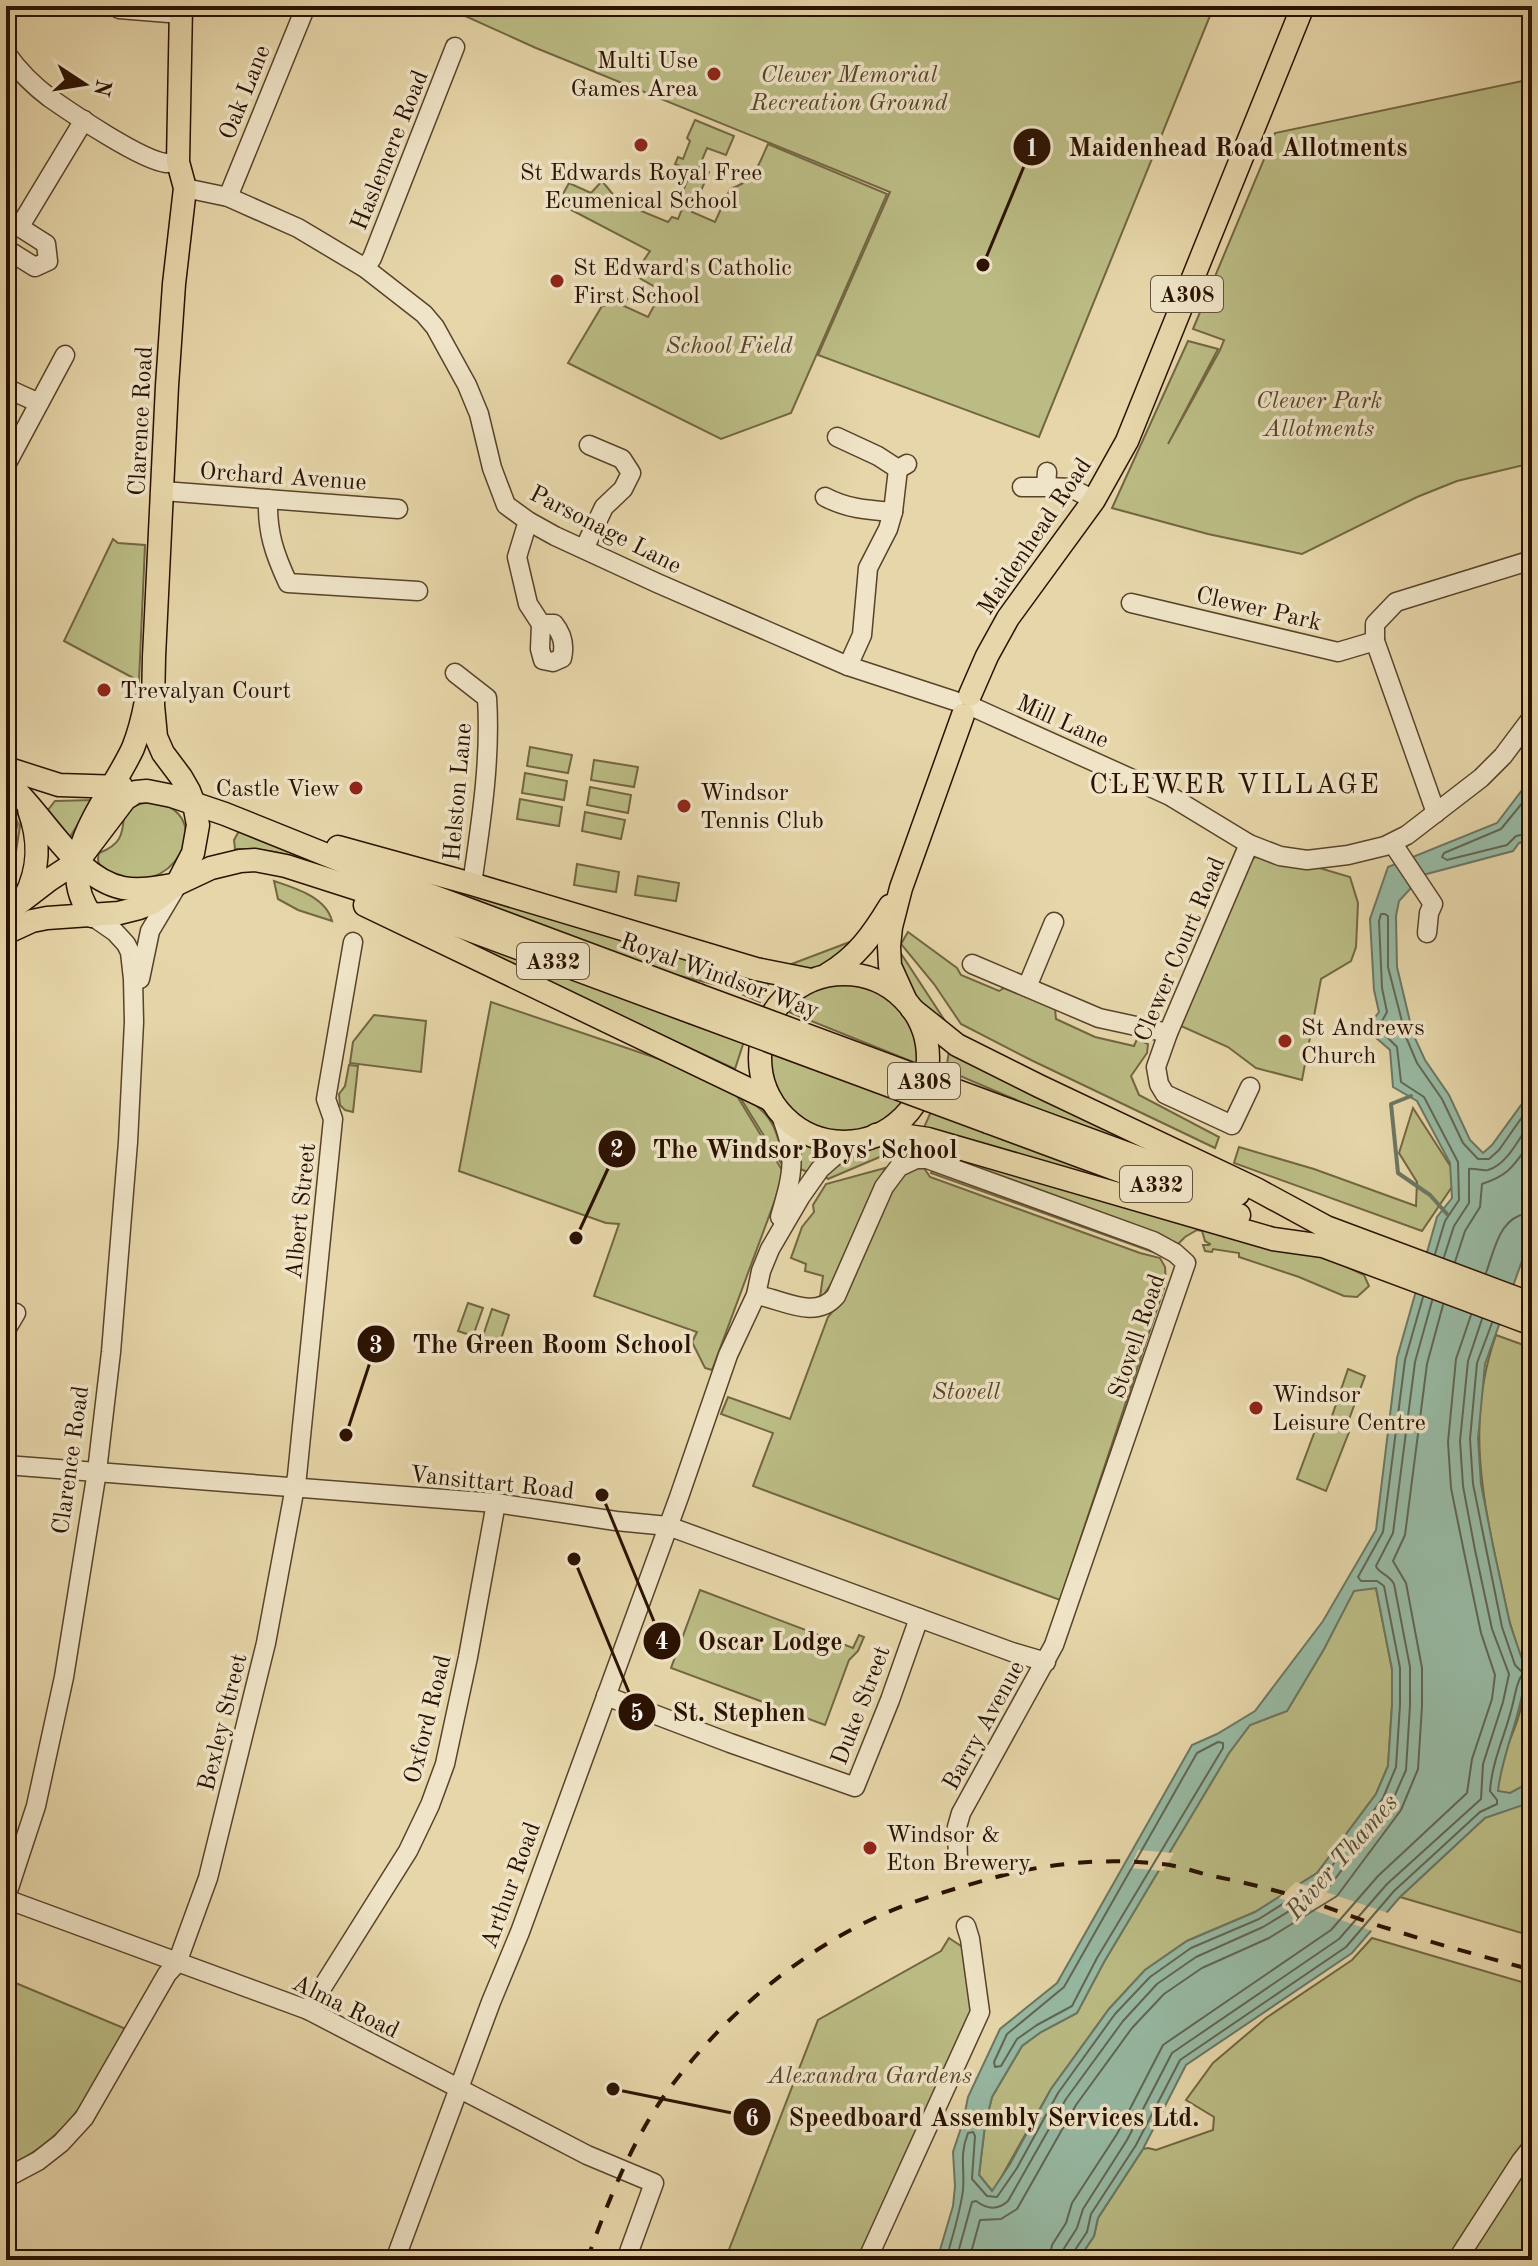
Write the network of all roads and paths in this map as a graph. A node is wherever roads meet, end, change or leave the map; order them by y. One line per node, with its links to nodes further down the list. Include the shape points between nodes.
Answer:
1 (306, 6): 10 (street, Oak Lane)
2 (1303, 6): 24 (main road, Maidenhead Road / A308, via 1133,428)
3 (119, 9): 4 (street)
4 (181, 10): 8 (main road)
5 (455, 47): 13 (street, Haslemere Road)
6 (6, 53): 7 (street, via 48,97)
7 (84, 120): 8 (street, via 138,152); 11 (street)
8 (178, 162): 9 (main road)
9 (185, 188): 10 (street, Parsonage Lane); 21 (main road, Clarence Road, via 172,310)
10 (228, 197): 13 (street, Parsonage Lane, via 298,228)
11 (13, 226): 12 (street, via 46,244 48,261 35,267)
12 (6, 249)
13 (365, 268): 27 (street, Parsonage Lane, via 435,327 479,414 506,505)
14 (65, 355): 16 (street)
15 (6, 388): 16 (street)
16 (39, 403): 19 (street)
17 (837, 437): 26 (street, via 903,467)
18 (589, 445): 28 (street, via 622,459 631,473 604,507)
19 (6, 465)
20 (1022, 487): 24 (street, via 1046,480)
21 (163, 491): 23 (street, Orchard Avenue); 34 (main road, Clarence Road)
22 (825, 497): 26 (street, via 857,510)
23 (268, 499): 25 (street, Orchard Avenue); 30 (street, via 267,524 288,583)
24 (1094, 500): 39 (main road, Maidenhead Road / A308, via 1008,618)
25 (398, 509)
26 (893, 512): 35 (street, via 868,568 862,635)
27 (528, 521): 28 (street, Parsonage Lane); 32 (street, via 517,557 528,604)
28 (584, 549): 35 (street, Parsonage Lane)
29 (1532, 560): 33 (street, via 1396,602 1375,624)
30 (418, 591)
31 (1131, 603): 33 (street, Clewer Park, via 1338,652)
32 (541, 624)
33 (1375, 641): 47 (street)
34 (154, 657): 43 (main road, Clarence Road, via 141,724); 46 (main road, Clarence Road, via 156,737)
35 (848, 666): 39 (street, Parsonage Lane)
36 (455, 673): 38 (street, Helston Lane)
37 (492, 677): 38 (street)
38 (477, 690): 54 (street, Helston Lane, via 487,698 489,731)
39 (966, 705): 49 (street, Mill Lane, via 1170,796); 55 (main road, Maidenhead Road / A308)
40 (1530, 720): 47 (street, Mill Lane, via 1481,778)
41 (6, 768): 43 (main road, Royal Windsor Way, via 59,785)
42 (6, 781): 45 (main road)
43 (112, 786): 44 (main road, Royal Windsor Way); 51 (main road, Clarence Road)
44 (147, 791): 46 (main road, Royal Windsor Way); 51 (main road, via 125,799)
45 (26, 800): 51 (main road); 56 (main road, via 38,852 33,879)
46 (194, 804): 48 (main road, Royal Windsor Way / A332); 53 (main road, Clarence Road, via 196,842)
47 (1436, 813): 50 (street, Mill Lane)
48 (255, 826): 54 (main road); 65 (main road, Royal Windsor Way / A332)
49 (1249, 844): 50 (street, Mill Lane, via 1307,860); 68 (street, Clewer Court Road)
50 (1396, 849): 60 (street, via 1419,884 1439,901 1429,913)
51 (78, 851): 53 (main road, via 98,878 122,888); 56 (main road); 57 (main road, via 77,890)
52 (295, 869): 53 (main road, Royal Windsor Way / A332, via 240,861); 65 (main road, Royal Windsor Way / A332); 70 (main road)
53 (177, 884): 57 (main road, via 139,908); 67 (street, Clarence Road, via 147,942)
54 (472, 884): 63 (main road, via 756,969)
55 (901, 888): 63 (main road, Maidenhead Road / A308, via 863,946); 66 (main road, Maidenhead Road / A308, via 889,956)
56 (14, 907)
57 (92, 916): 59 (main road, via 47,918); 67 (street, Clarence Road, via 121,937 130,952)
58 (1054, 922): 64 (street)
59 (6, 933)
60 (1427, 933)
61 (353, 942): 81 (street, Albert Street, via 326,1099 333,1119)
62 (972, 964): 64 (street)
63 (818, 978): 66 (main road, via 870,978); 70 (main road, A308, via 778,1006 763,1034 760,1063)
64 (1027, 987): 68 (street, via 1099,1018)
65 (694, 1003): 73 (main road, Royal Windsor Way / A332, bridge)
66 (910, 1006): 71 (main road, A308, via 925,1039 922,1087 910,1109); 73 (main road, via 957,1045 1256,1189)
67 (134, 1022): 80 (street, Clarence Road, via 111,1352)
68 (1168, 1033): 69 (street, Clewer Court Road, via 1156,1067 1165,1094 1232,1125)
69 (1250, 1087)
70 (775, 1106): 71 (main road, via 796,1127 818,1138); 72 (street, via 790,1140 793,1168)
71 (871, 1138): 72 (street, via 820,1169); 73 (main road, via 928,1139 1273,1239)
72 (774, 1239): 74 (street)
73 (1334, 1240): 75 (main road, Royal Windsor Way / A332); 77 (main road, Royal Windsor Way / A332)
74 (756, 1295): 83 (street, via 728,1355); 85 (street, Stovell Road, via 804,1308 830,1304 884,1187 899,1167 916,1159 1153,1241 1186,1263)
75 (1532, 1304)
76 (16, 1313): 78 (street)
77 (1532, 1324)
78 (6, 1330)
79 (6, 1465): 80 (street, Vansittart Road)
80 (97, 1471): 81 (street, Vansittart Road); 88 (street, Clarence Road, via 61,1691 36,1806)
81 (295, 1488): 82 (street, Vansittart Road); 90 (street, Bexley Street, via 266,1643 208,1878)
82 (496, 1503): 83 (street, Vansittart Road); 91 (street, Oxford Road, via 445,1764 430,1805 408,1851)
83 (668, 1526): 84 (street, Vansittart Road); 86 (street, Arthur Road)
84 (919, 1618): 85 (street, Vansittart Road); 86 (street, Duke Street, via 855,1787)
85 (1046, 1662): 87 (street, Barry Avenue, via 961,1813)
86 (606, 1696): 92 (street, Arthur Road)
87 (958, 1859)
88 (6, 1898): 90 (street, Alma Road)
89 (966, 1926): 100 (street, via 980,2012)
90 (177, 1963): 91 (street, Alma Road); 97 (street, Bexley Street, via 84,2118 38,2161)
91 (308, 2010): 93 (street, Alma Road)
92 (467, 2066): 93 (street); 94 (street, Arthur Road)
93 (432, 2075): 94 (street, Alma Road); 95 (street)
94 (459, 2089): 95 (street, Arthur Road); 99 (street, Alma Road, via 654,2183)
95 (450, 2113): 98 (street, Arthur Road)
96 (1528, 2160): 101 (street)
97 (6, 2178)
98 (395, 2260)
99 (626, 2260)
100 (867, 2260)
101 (1457, 2260)

